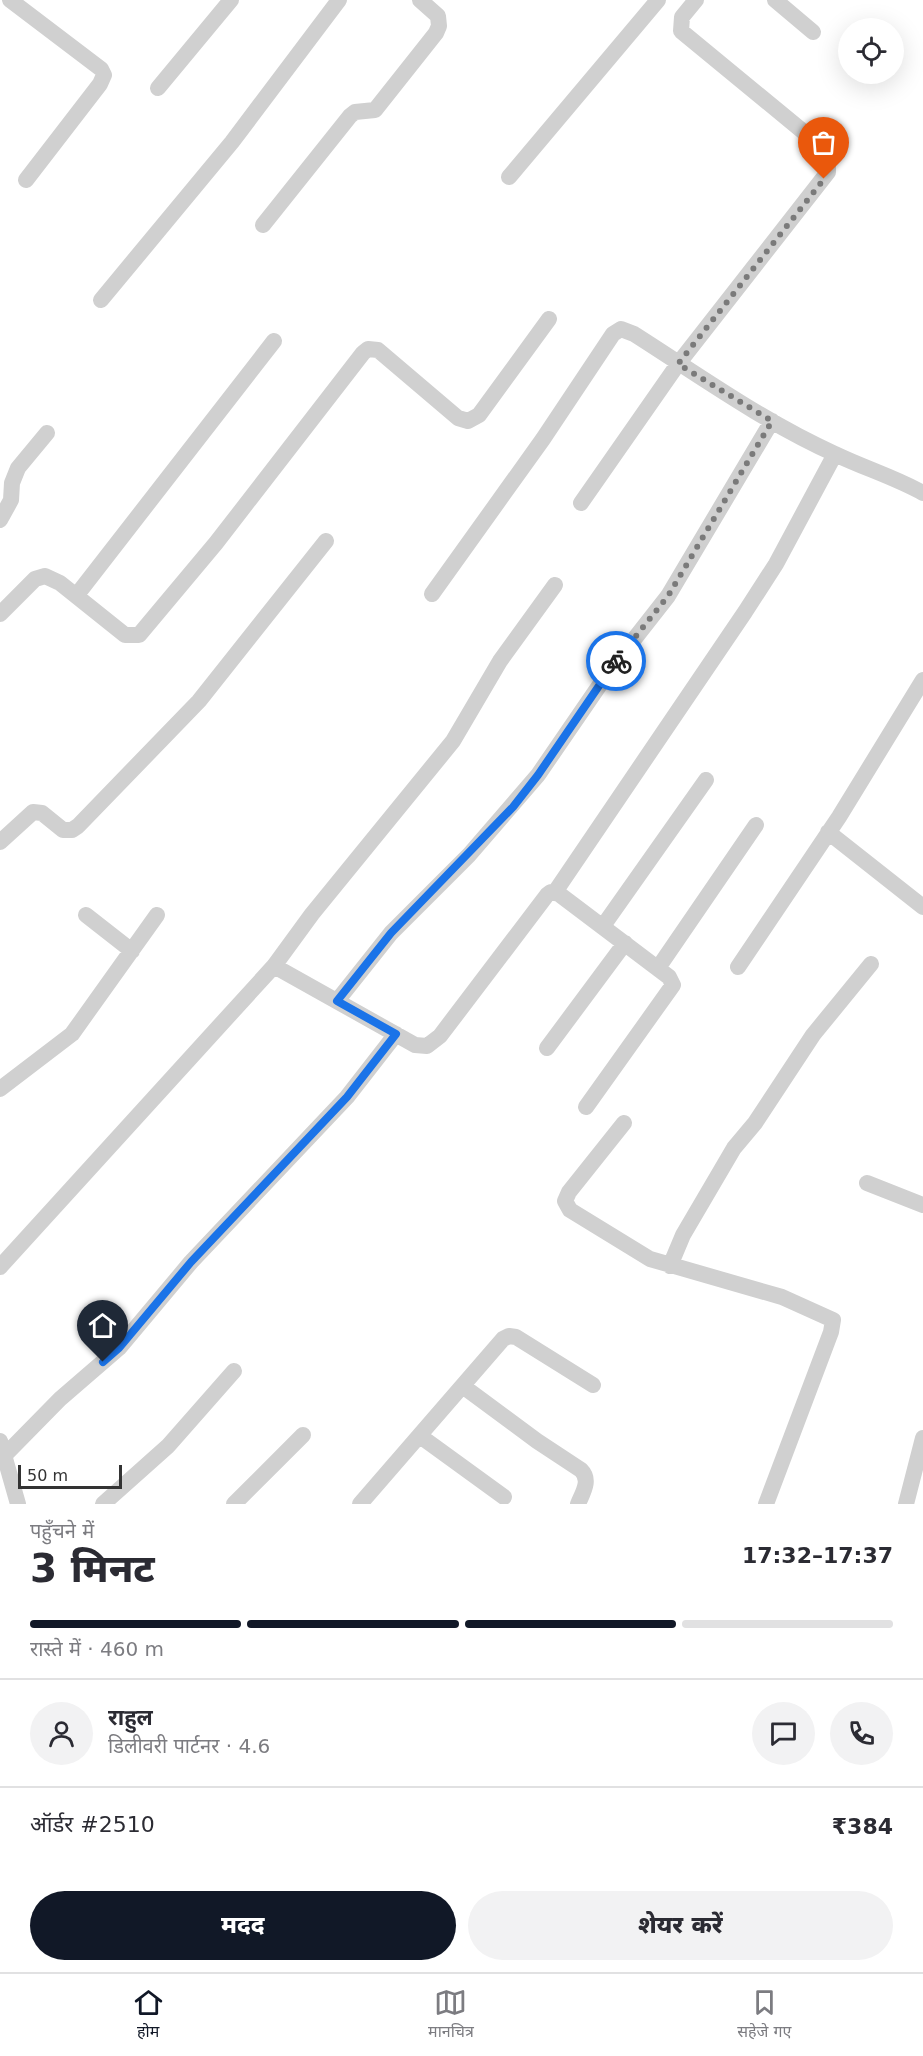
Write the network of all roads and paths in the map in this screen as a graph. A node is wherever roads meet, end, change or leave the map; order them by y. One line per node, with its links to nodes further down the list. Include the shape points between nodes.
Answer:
1 (10, 0): 11 (street, via 104,75)
2 (231, 0): 9 (street)
3 (339, 0): 13 (street, via 239,134)
4 (420, 0): 12 (street, via 438,16 436,33 375,110 350,116)
5 (658, 0): 10 (street)
6 (775, 0): 8 (street)
7 (692, 1): 16 (street, via 680,22 684,35 817,143 829,164 824,179)
8 (813, 32)
9 (158, 88)
10 (509, 177)
11 (26, 180)
12 (263, 225)
13 (101, 300)
14 (549, 319): 26 (street, via 479,415 468,421 458,418 378,350 363,353 216,543 139,635 126,635)
15 (274, 342): 26 (street)
16 (678, 364): 17 (street); 21 (street); 25 (street, via 628,331 621,329 613,334)
17 (772, 421): 19 (street); 44 (street, via 668,596 610,670 538,775 469,855 391,933)
18 (47, 433): 22 (street, via 18,468 11,500)
19 (835, 454): 20 (street); 33 (street, via 776,564)
20 (923, 493)
21 (581, 503)
22 (0, 520)
23 (326, 541): 32 (street, via 199,701 78,825 63,830 42,813 33,812)
24 (555, 585): 41 (street, via 500,661 453,741)
25 (432, 594)
26 (76, 596): 27 (street, via 50,577 40,576)
27 (0, 614)
28 (923, 680): 31 (street)
29 (706, 780): 37 (street)
30 (756, 825): 43 (street)
31 (828, 832): 34 (street); 42 (street)
32 (0, 842)
33 (555, 892): 37 (street); 45 (street, via 547,895 433,1043 421,1046)
34 (923, 906)
35 (86, 915): 39 (street)
36 (157, 915): 39 (street)
37 (603, 926): 38 (street)
38 (624, 943): 43 (street); 46 (street)
39 (132, 951): 47 (street, via 72,1034)
40 (872, 964): 52 (street, via 813,1035 756,1123 734,1148 682,1235)
41 (274, 966): 44 (street); 53 (street)
42 (738, 967)
43 (658, 968): 48 (street, via 672,980 672,988)
44 (337, 1001): 45 (street)
45 (396, 1034): 60 (street, via 347,1097 191,1262 119,1348)
46 (546, 1048)
47 (0, 1089)
48 (586, 1107)
49 (624, 1123): 52 (street, via 569,1192 566,1206 650,1259)
50 (867, 1183): 51 (street)
51 (923, 1205)
52 (670, 1266): 67 (street, via 782,1297 833,1320)
53 (0, 1267)
54 (234, 1371): 63 (street, via 168,1446)
55 (593, 1385): 56 (street, via 510,1336)
56 (464, 1387): 58 (street); 66 (street, via 586,1475)
57 (303, 1435): 64 (street)
58 (420, 1436): 61 (street); 65 (street)
59 (923, 1438): 68 (street)
60 (2, 1449): 62 (street)
61 (504, 1497)
62 (18, 1504)
63 (103, 1504)
64 (234, 1504)
65 (360, 1504)
66 (578, 1504)
67 (766, 1504)
68 (906, 1504)

